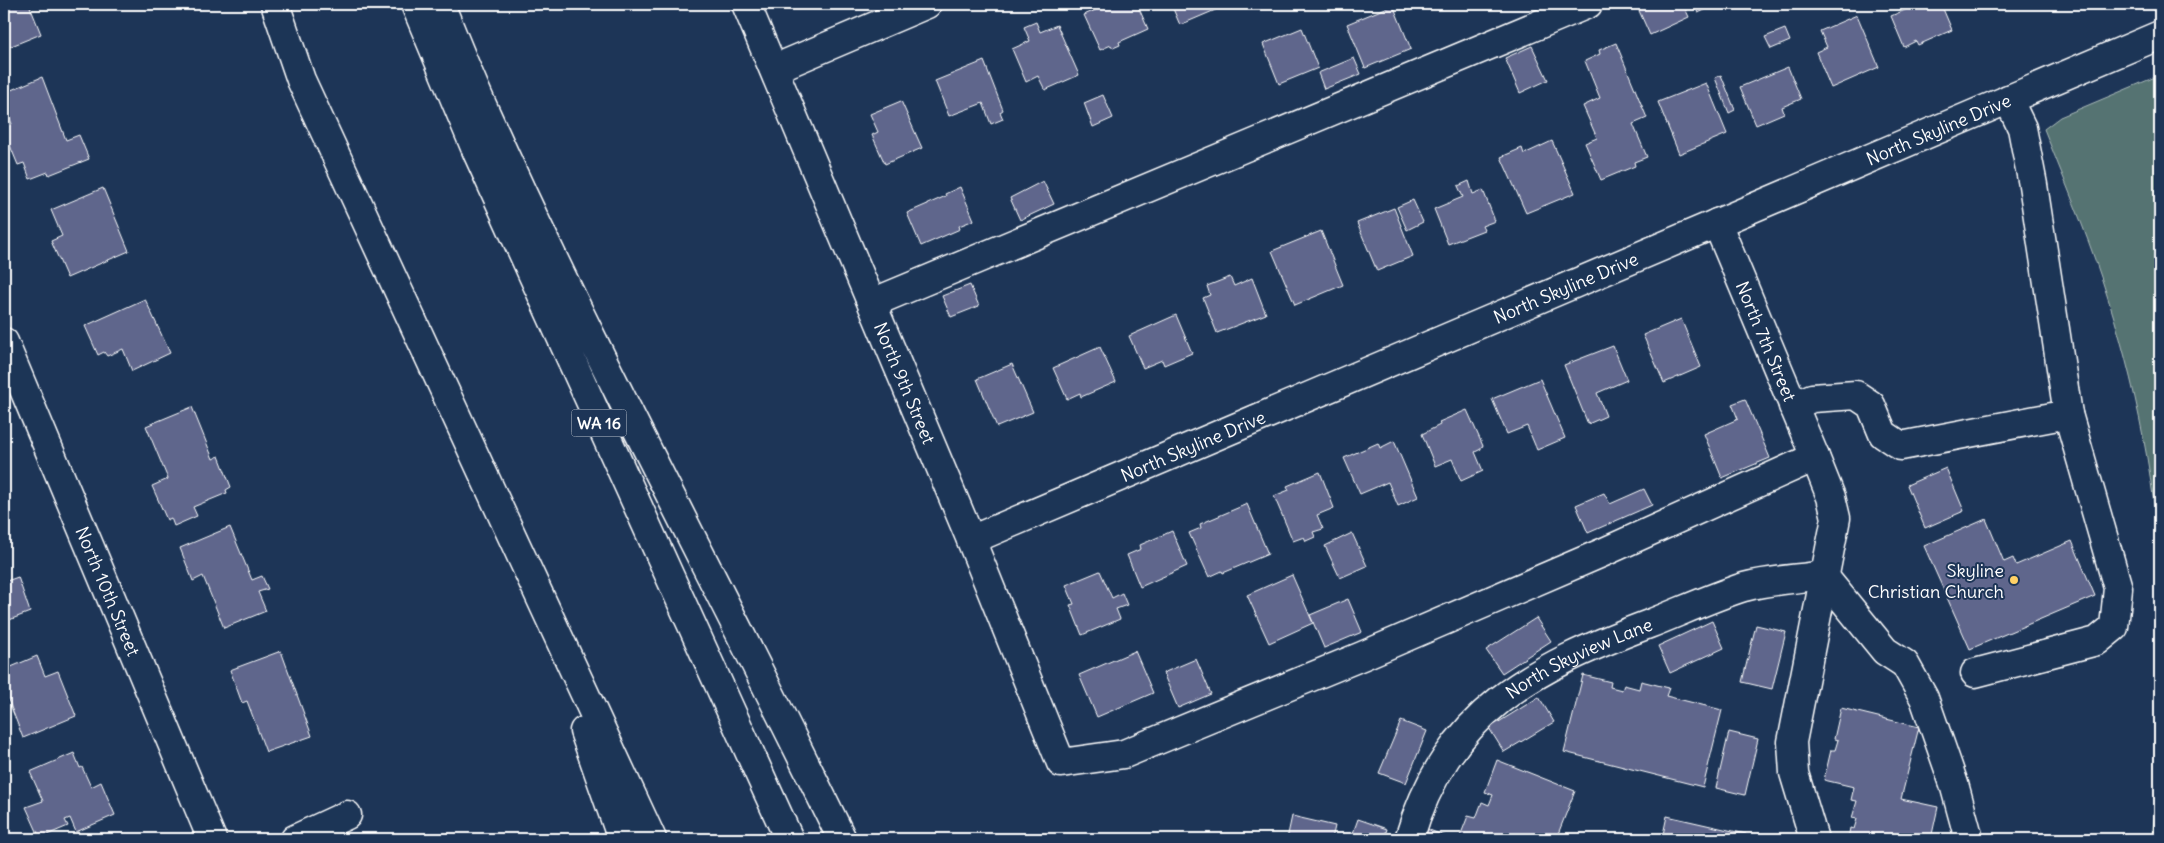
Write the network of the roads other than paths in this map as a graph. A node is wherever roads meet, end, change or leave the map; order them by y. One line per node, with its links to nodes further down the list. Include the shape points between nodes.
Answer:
1 (275, 4): 18 (main road, via 301,80)
2 (415, 4): 25 (main road, WA 16, via 481,161)
3 (440, 4): 26 (main road, via 486,115 590,334)
4 (746, 4): 8 (main road, North 9th Street)
5 (927, 4): 8 (main road)
6 (1588, 4): 11 (main road)
7 (2160, 35): 9 (main road, North Skyline Drive)
8 (774, 69): 11 (main road, North 9th Street)
9 (2008, 99): 10 (main road, North Skyline Drive); 14 (main road, via 2022,128 2034,185)
10 (1717, 223): 13 (main road, North 7th Street); 16 (main road, North Skyline Drive)
11 (872, 303): 16 (main road, North 9th Street)
12 (4, 342): 21 (main road, North 10th Street)
13 (1793, 406): 14 (main road, via 1812,398 1856,395 1870,405 1883,434 1901,446); 15 (main road, North 7th Street)
14 (2068, 414): 19 (main road, via 2118,588 2114,626 2097,641)
15 (1815, 457): 16 (main road, North 9th Street, via 1595,556 1124,754 1061,764); 17 (main road, North 7th Street, via 1836,518)
16 (971, 540)
17 (1823, 575): 27 (main road, North Skyview Lane, via 1746,587 1598,642 1542,671 1495,703 1458,739 1434,776); 28 (main road, North 7th Street, via 1792,742 1794,773); 29 (main road, via 1886,650 1905,664 1924,698)
18 (530, 578): 23 (main road); 24 (main road)
19 (1975, 673)
20 (347, 815): 22 (main road)
21 (212, 839)
22 (296, 839)
23 (622, 839)
24 (652, 839)
25 (789, 839)
26 (842, 839)
27 (1410, 839)
28 (1814, 839)
29 (1969, 839)

